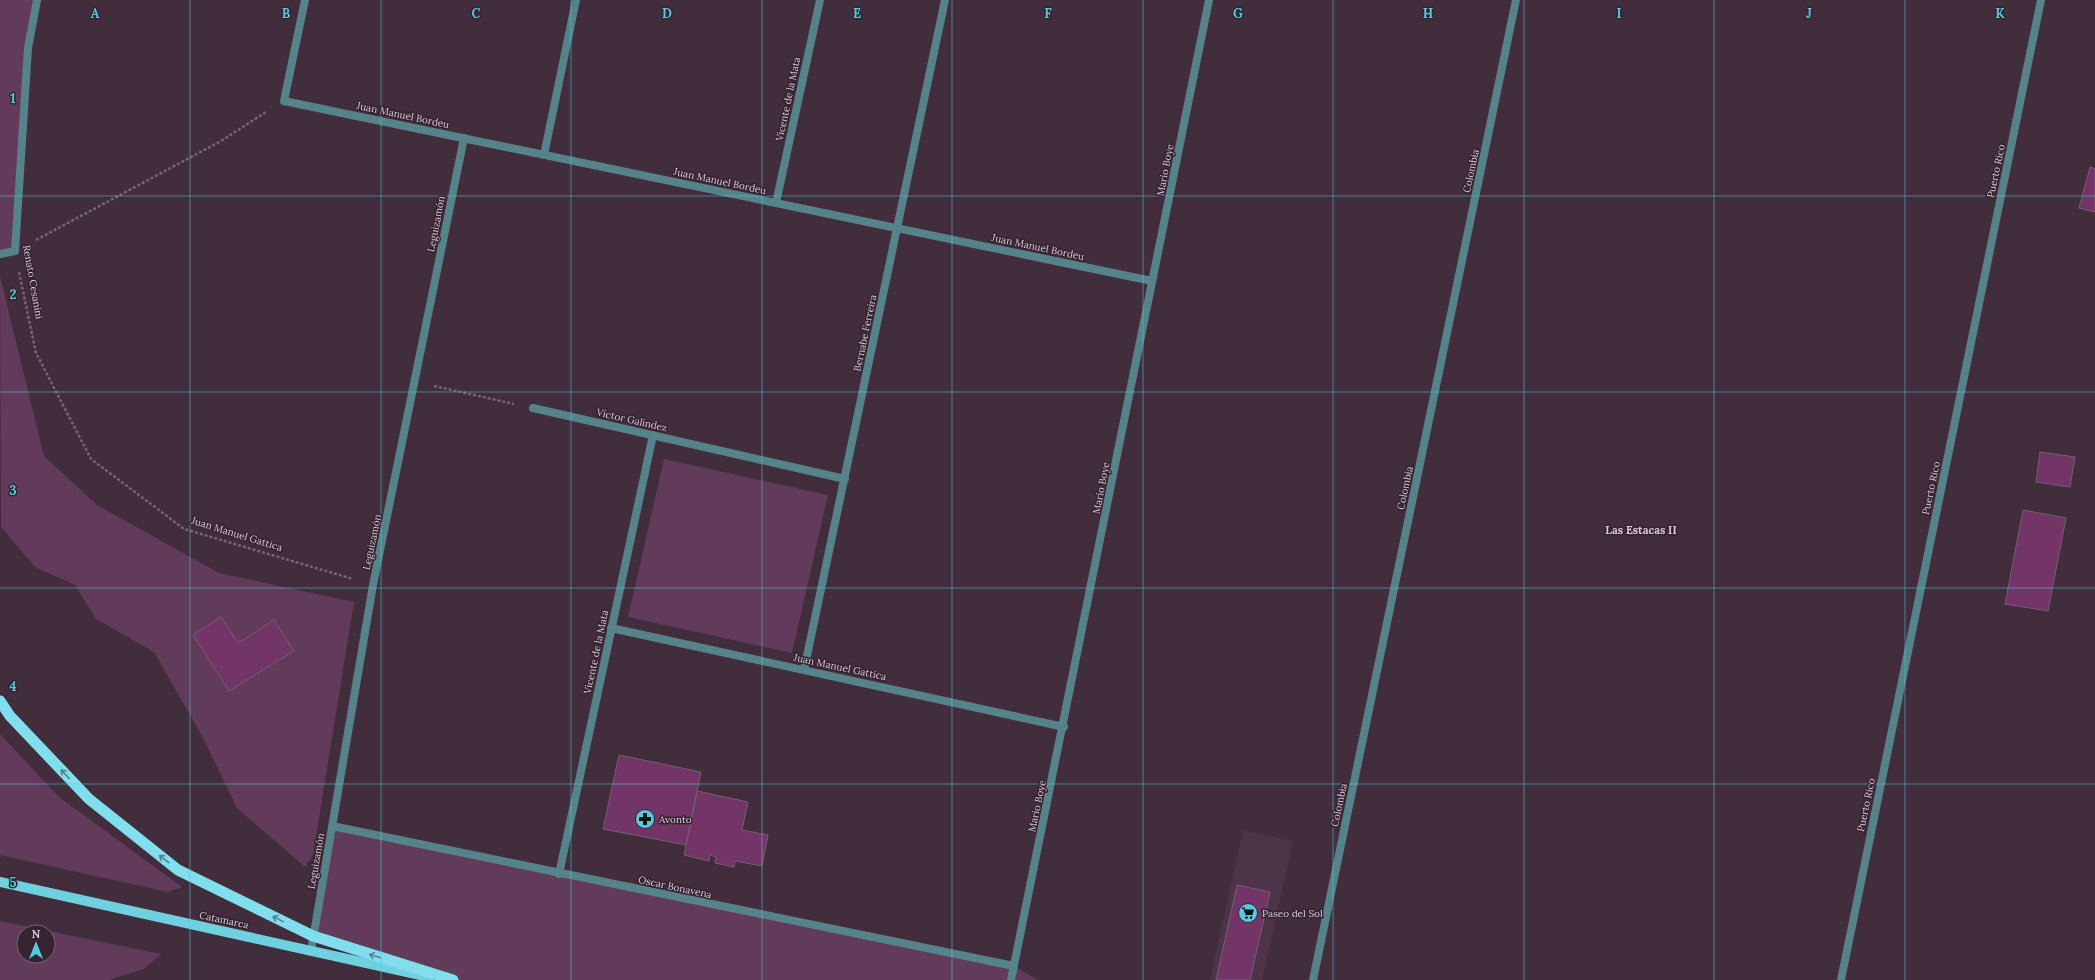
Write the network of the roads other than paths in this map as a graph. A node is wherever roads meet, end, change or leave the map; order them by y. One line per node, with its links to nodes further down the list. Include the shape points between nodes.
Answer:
1 (37, 0): 13 (street, Renato Cesanini, via 28,48 15,251)
2 (305, 0): 9 (street, Juan Manuel Bordeu, via 284,101)
3 (576, 0): 10 (street)
4 (820, 0): 11 (street, Vicente de la Mata)
5 (945, 0): 12 (street, Bernabe Ferreira)
6 (1209, 0): 14 (street, Mario Boye)
7 (1516, 0): 31 (street, Colombia)
8 (2041, 0): 32 (street, Puerto Rico)
9 (464, 138): 10 (street, Juan Manuel Bordeu); 22 (street, Leguizamón, via 373,585)
10 (544, 155): 11 (street, Juan Manuel Bordeu)
11 (776, 203): 12 (street, Juan Manuel Bordeu)
12 (898, 228): 14 (street, Juan Manuel Bordeu); 17 (street, Bernabe Ferreira)
13 (0, 254)
14 (1152, 281): 21 (street, Mario Boye)
15 (533, 408): 16 (street, Víctor Galíndez)
16 (652, 435): 17 (street, Víctor Galíndez); 18 (street, Vicente de la Mata)
17 (845, 480): 19 (street, Bernabe Ferreira)
18 (611, 628): 19 (street, Juan Manuel Gattica); 23 (street, Vicente de la Mata)
19 (804, 670): 21 (street, Juan Manuel Gattica)
20 (0, 701): 25 (highway, one-way to 20, via 178,870 89,799 10,716)
21 (1064, 727): 27 (street, Mario Boye)
22 (332, 826): 23 (street, Oscar Bonavena); 25 (street, Leguizamón)
23 (559, 874): 27 (street, Oscar Bonavena)
24 (0, 882): 26 (main road, Catamarca)
25 (313, 936): 26 (street, Leguizamón); 29 (highway, one-way to 25)
26 (311, 951): 28 (main road, Catamarca)
27 (1014, 966): 30 (street, Mario Boye)
28 (443, 980)
29 (453, 980)
30 (1011, 980)
31 (1313, 980)
32 (1841, 980)

